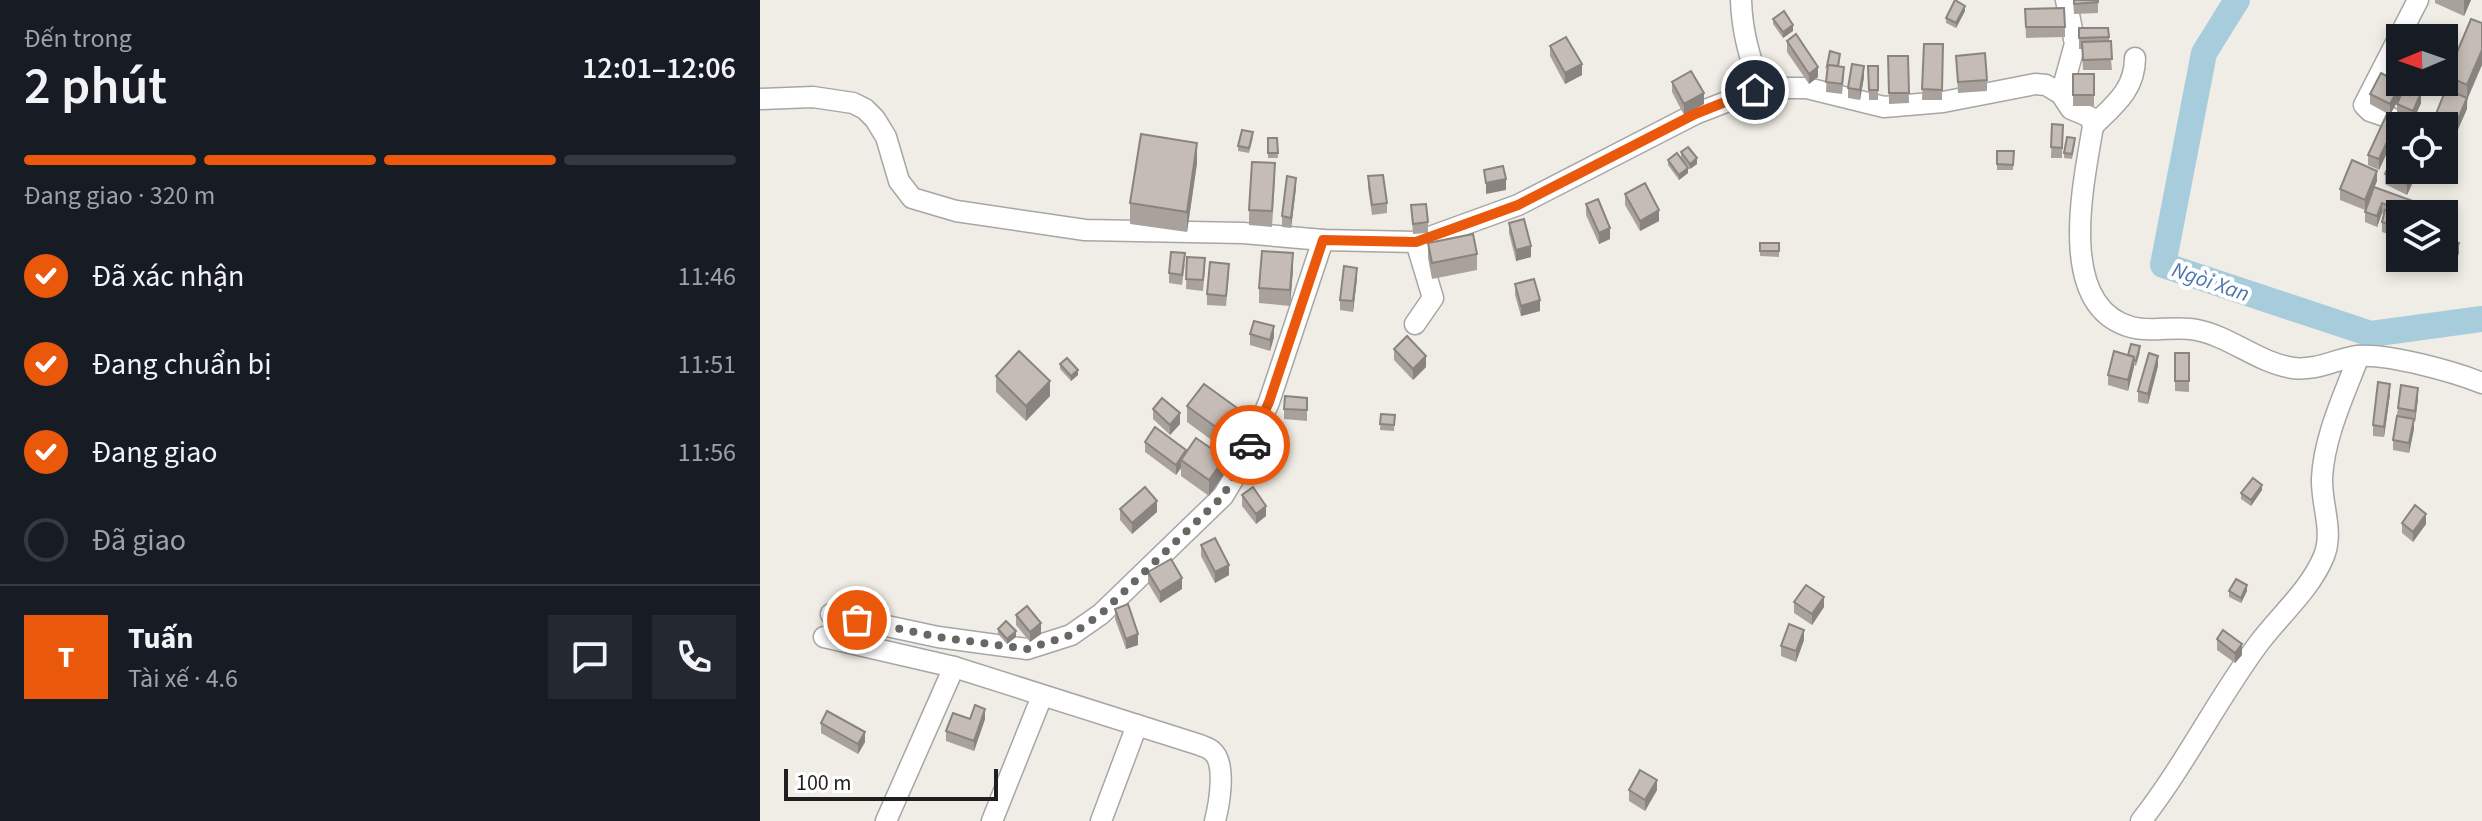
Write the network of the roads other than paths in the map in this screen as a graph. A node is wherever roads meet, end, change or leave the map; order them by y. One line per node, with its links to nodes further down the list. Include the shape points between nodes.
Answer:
1 (1741, 0): 5 (street, via 1742,28)
2 (2066, 0): 6 (street, via 2075,44)
3 (2418, 0): 8 (street, via 2364,105)
4 (2135, 58): 9 (street, via 2127,92)
5 (1762, 88): 6 (street, via 1807,88 1884,107 2035,84); 11 (street, via 1695,114 1518,205)
6 (2061, 94): 9 (street, via 2071,109 2090,117)
7 (760, 99): 10 (street, via 813,97 865,109 886,137 899,181 912,198 933,205 1085,230)
8 (2386, 117)
9 (2093, 126): 13 (street, via 2082,183 2082,248 2089,291 2109,317 2143,329 2212,334 2291,368)
10 (1323, 240): 11 (street); 15 (street, via 1269,402 1234,478 1223,496 1101,614 1071,635 1027,649)
11 (1416, 242): 12 (street, via 1433,298)
12 (1415, 324)
13 (2359, 356): 14 (street, via 2435,367); 24 (street, via 2322,478 2329,536 2324,557 2294,604 2257,646)
14 (2482, 383)
15 (831, 614)
16 (824, 637): 17 (street)
17 (954, 667): 18 (street); 20 (street)
18 (1042, 696): 19 (street); 21 (street)
19 (1137, 725): 22 (street); 23 (street, via 1213,751 1220,766 1221,801)
20 (886, 821)
21 (992, 821)
22 (1101, 821)
23 (1215, 821)
24 (2141, 821)

